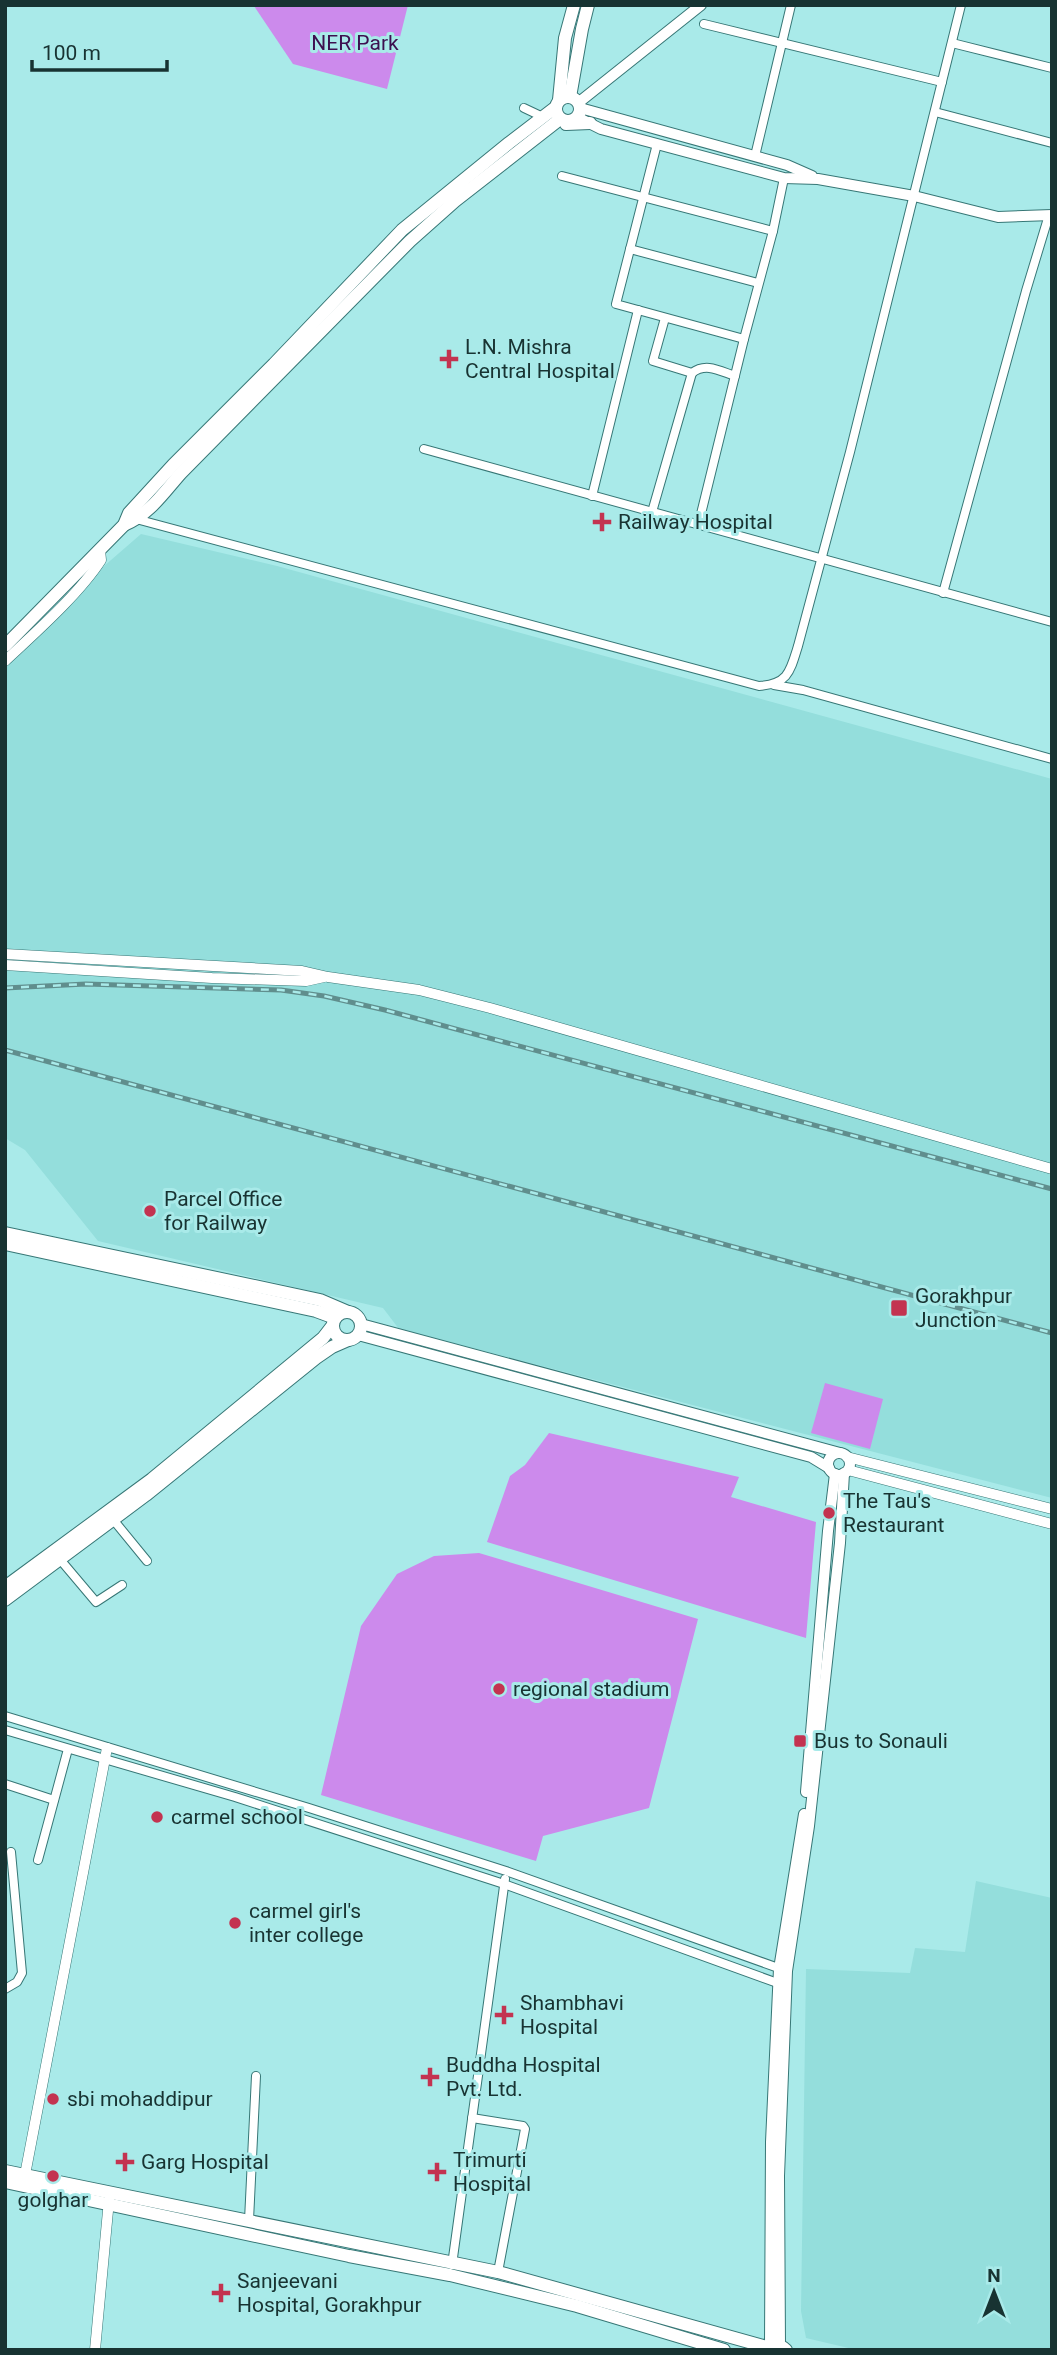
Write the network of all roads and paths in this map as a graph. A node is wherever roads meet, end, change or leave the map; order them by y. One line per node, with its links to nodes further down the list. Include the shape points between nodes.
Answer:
1 (574, 5): 13 (main road, via 560,78)
2 (588, 5): 13 (main road)
3 (701, 5): 11 (main road)
4 (791, 5): 7 (street)
5 (961, 5): 8 (street)
6 (704, 24): 7 (street)
7 (782, 43): 10 (street); 19 (street)
8 (952, 43): 9 (street); 10 (street)
9 (1052, 68)
10 (942, 82): 14 (street)
11 (595, 89): 13 (main road); 15 (main road, via 594,106)
12 (524, 108): 13 (street)
13 (562, 111): 15 (main road); 16 (main road); 16 (main road); 37 (main road, via 402,230)
14 (935, 112): 17 (street); 23 (street)
15 (599, 113): 19 (main road)
16 (590, 124): 18 (main road)
17 (1052, 143)
18 (657, 144): 21 (main road); 24 (street)
19 (755, 156): 22 (main road)
20 (562, 176): 24 (street)
21 (784, 178): 22 (main road); 26 (street)
22 (818, 179): 23 (main road)
23 (914, 197): 25 (main road, via 998,217); 40 (street)
24 (644, 198): 26 (street); 27 (street)
25 (1050, 215): 41 (street)
26 (773, 231): 28 (street)
27 (630, 249): 28 (street); 29 (street, via 616,304)
28 (758, 283): 31 (street)
29 (638, 310): 30 (street); 35 (street)
30 (665, 318): 31 (street); 32 (street, via 653,361)
31 (744, 339): 33 (street)
32 (692, 373): 33 (street, via 707,367); 36 (street)
33 (735, 376): 38 (street)
34 (424, 449): 35 (street)
35 (592, 496): 36 (street)
36 (652, 512): 38 (street)
37 (130, 519): 39 (main road); 45 (street, via 758,686)
38 (698, 526): 40 (street)
39 (100, 550): 43 (main road); 44 (street, via 101,560 92,573)
40 (820, 559): 41 (street); 45 (street, via 790,671)
41 (943, 593): 42 (street)
42 (1052, 622)
43 (5, 646)
44 (5, 661)
45 (773, 685): 46 (street)
46 (1052, 759)
47 (5, 954): 49 (street)
48 (5, 965): 49 (street, via 292,981)
49 (328, 976): 50 (street, via 419,990 490,1008)
50 (1052, 1169)
51 (5, 1233): 53 (main road, via 320,1300)
52 (5, 1244): 54 (main road, via 316,1311)
53 (348, 1312): 54 (main road); 55 (main road, via 355,1314)
54 (334, 1322): 55 (main road, via 334,1333 340,1338); 59 (main road, via 323,1338)
55 (355, 1333): 56 (main road); 57 (main road, via 811,1457); 59 (main road)
56 (844, 1455): 57 (main road, via 849,1462); 57 (main road, via 829,1459); 58 (street)
57 (839, 1471): 60 (street); 79 (main road, via 840,1543 811,1814)
58 (1052, 1509)
59 (110, 1516): 61 (main road); 62 (street)
60 (1052, 1524)
61 (57, 1556): 63 (street, via 96,1602); 64 (main road); 65 (main road)
62 (147, 1561)
63 (121, 1585)
64 (5, 1587)
65 (5, 1600)
66 (5, 1716): 68 (street)
67 (5, 1730): 69 (street)
68 (107, 1748): 70 (street); 73 (street)
69 (68, 1749): 70 (street); 72 (street)
70 (105, 1759): 76 (street); 85 (street)
71 (5, 1784): 72 (street)
72 (54, 1800): 75 (street)
73 (435, 1849): 76 (street); 77 (street)
74 (11, 1852): 81 (street, via 22,1973)
75 (38, 1860)
76 (432, 1860): 78 (street)
77 (506, 1871): 78 (street); 79 (street)
78 (504, 1884): 80 (street); 83 (street)
79 (783, 1970): 80 (main road)
80 (782, 1985): 91 (main road, via 771,2142)
81 (5, 1989)
82 (256, 2077): 88 (street)
83 (472, 2118): 89 (street); 90 (street, via 525,2129)
84 (5, 2171): 85 (main road)
85 (24, 2181): 86 (main road); 87 (main road)
86 (5, 2182)
87 (110, 2199): 88 (main road); 89 (main road, via 349,2256); 92 (street)
88 (249, 2220): 89 (main road)
89 (451, 2268): 90 (main road); 93 (main road)
90 (498, 2272): 91 (main road)
91 (778, 2348)
92 (95, 2350)
93 (724, 2350)

